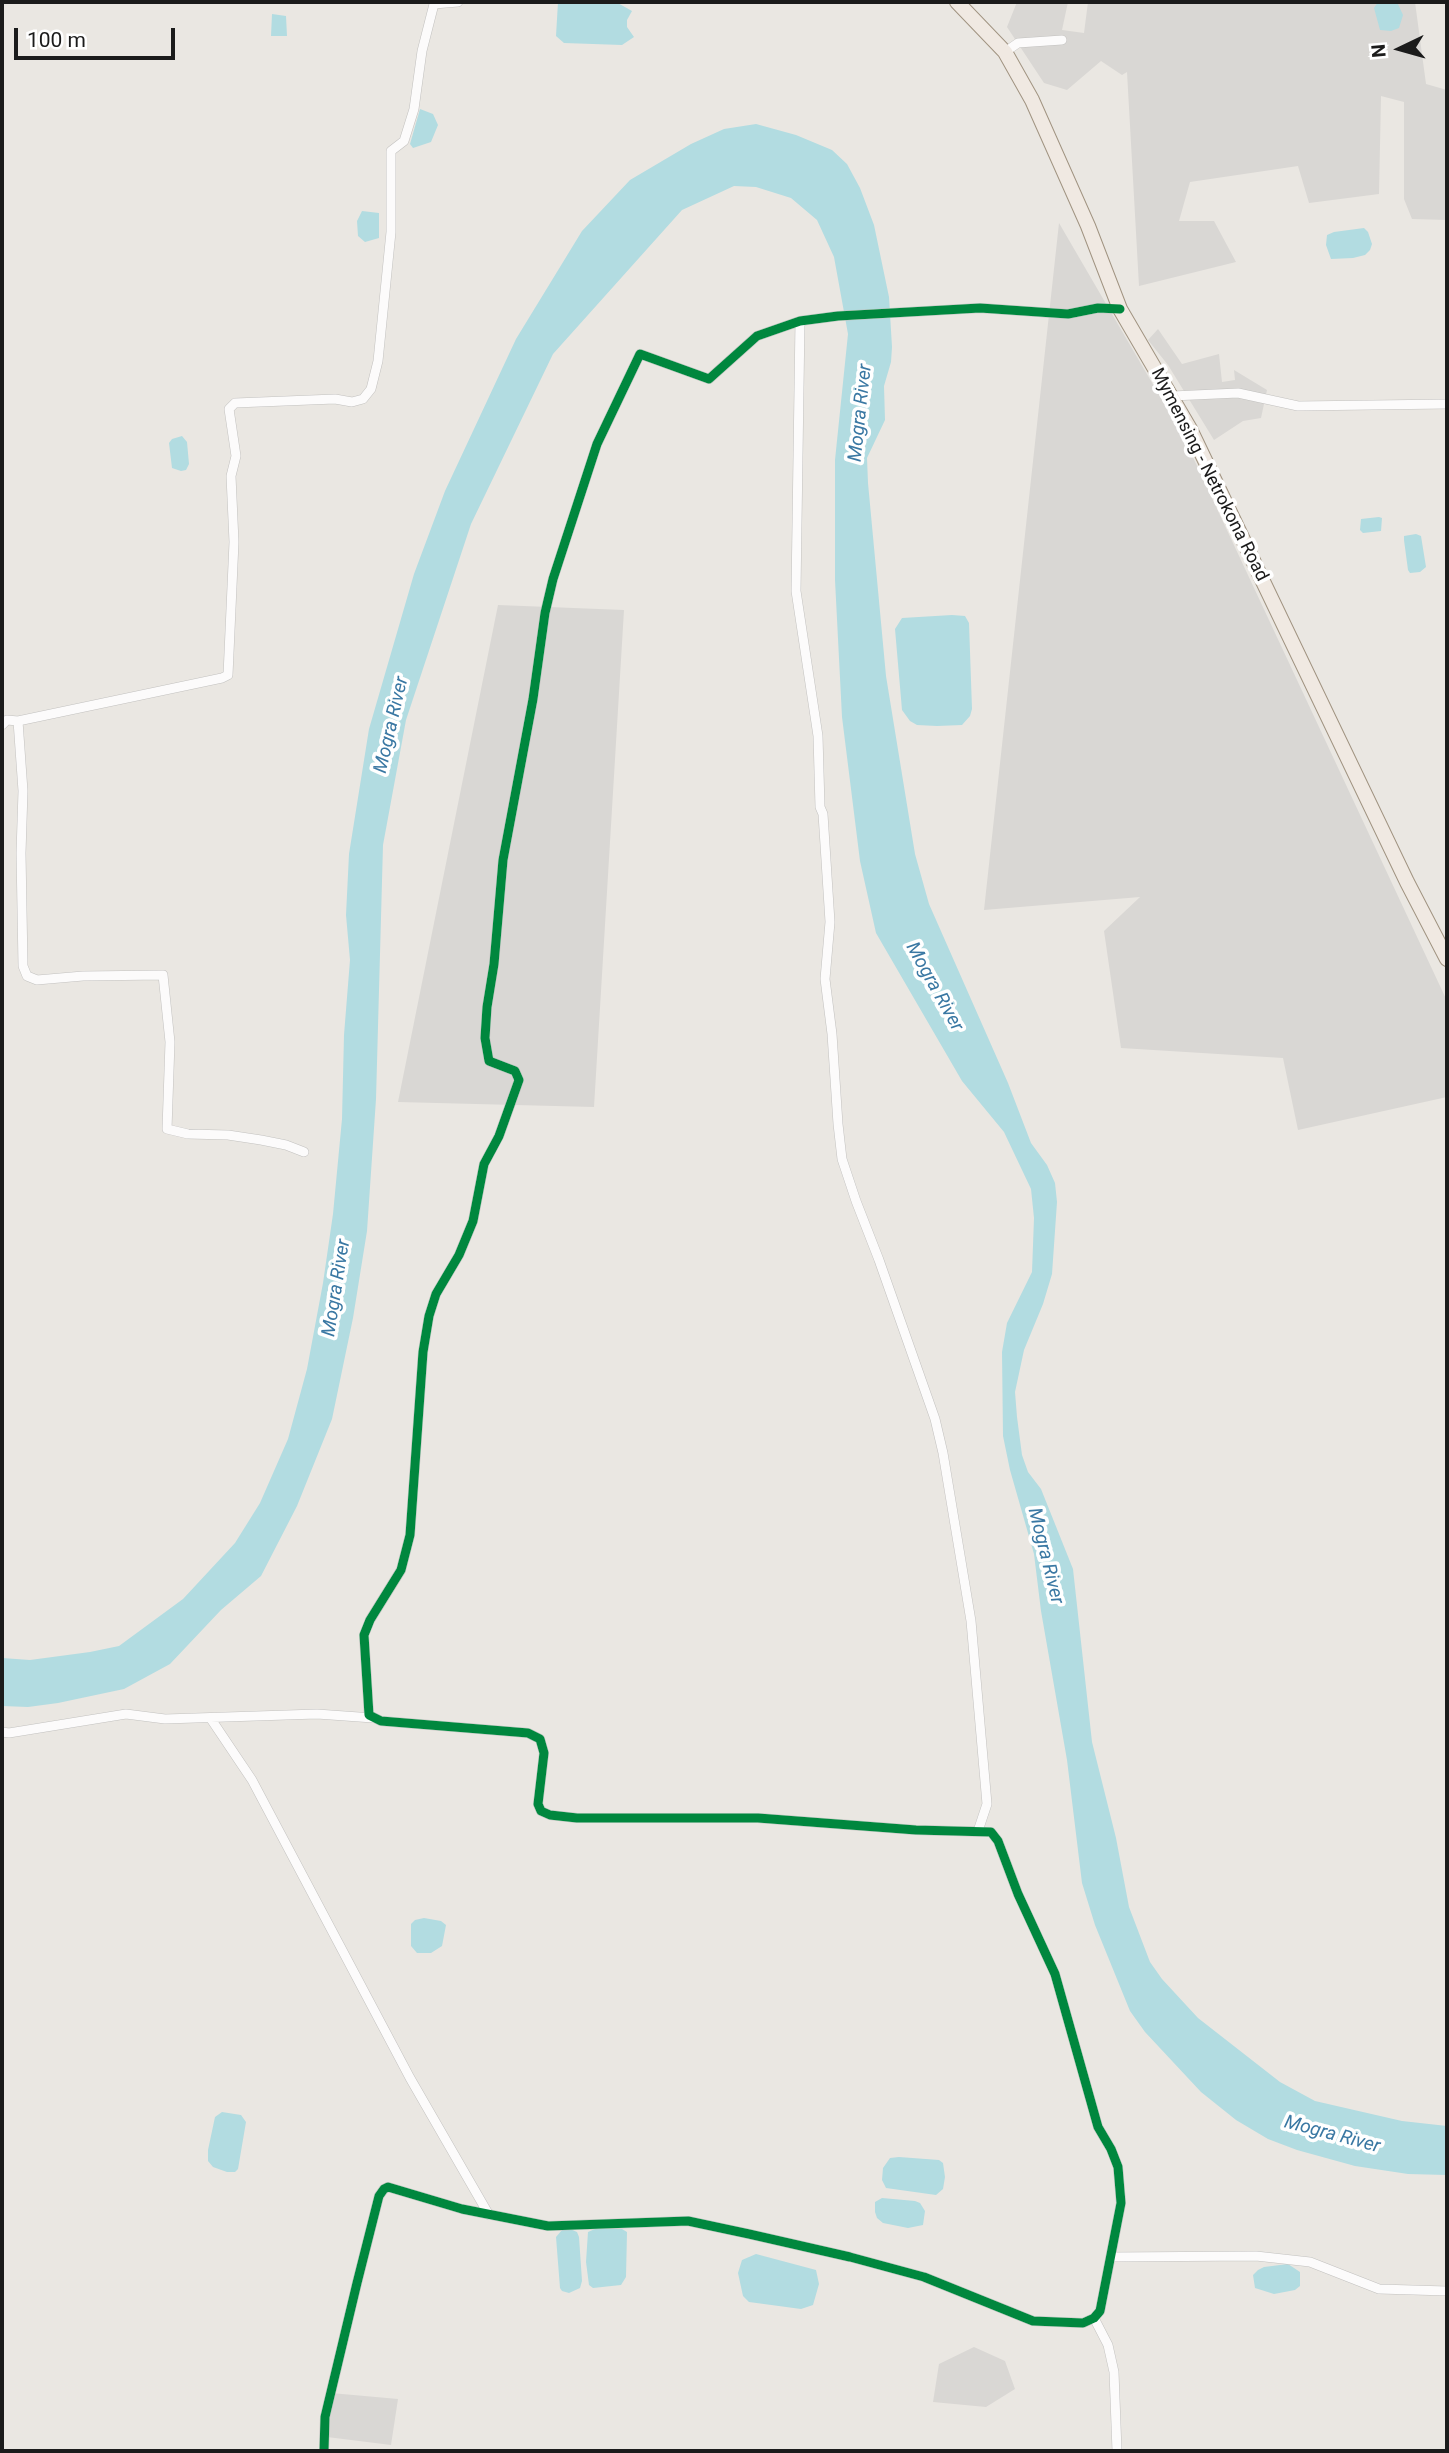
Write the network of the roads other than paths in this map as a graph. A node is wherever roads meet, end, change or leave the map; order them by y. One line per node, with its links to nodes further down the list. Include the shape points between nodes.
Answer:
1 (458, 2): 9 (street, via 434,4 414,109 404,141 391,151 391,232 371,389 352,402 235,403 229,409 236,456 231,476 234,542 228,675)
2 (957, 2): 4 (main road, Mymensing - Netrokona Road)
3 (1062, 40): 4 (street, via 1018,43)
4 (1004, 52): 5 (main road, Mymensing - Netrokona Road, via 1032,100)
5 (1120, 309): 6 (street, via 1068,314 980,308); 7 (main road, Mymensing - Netrokona Road)
6 (800, 321): 13 (street, via 757,336 709,379 640,354 597,444 553,579 503,860 487,1007 489,1061 515,1071 519,1080 484,1164 473,1221 429,1315 410,1535 401,1570 365,1630 368,1709); 16 (street, via 796,591 818,736 830,922 825,979 842,1159 943,1453 972,1634 987,1804)
7 (1172, 396): 8 (street, via 1238,393 1298,406); 11 (main road, Mymensing - Netrokona Road)
8 (1447, 404)
9 (18, 722): 10 (street, via 8,720); 12 (street, via 23,790 23,966 27,976 37,980 163,975 170,1042 167,1129 261,1140)
10 (2, 725)
11 (1447, 959)
12 (304, 1152)
13 (373, 1718): 14 (street, via 317,1714); 16 (street, via 528,1733 540,1739 544,1753 538,1804 550,1815 758,1818 947,1832)
14 (211, 1719): 15 (street, via 126,1714); 17 (street, via 252,1780 410,2078)
15 (2, 1732)
16 (978, 1830): 18 (street, via 991,1832 998,1841 1055,1974 1098,2127 1118,2167 1121,2203)
17 (489, 2215): 20 (street, via 548,2225 688,2221 924,2277 1033,2321 1069,2324); 21 (street, via 388,2187 382,2191 325,2417)
18 (1111, 2256): 19 (street, via 1256,2256 1310,2262 1379,2289); 20 (street, via 1100,2311)
19 (1447, 2291)
20 (1094, 2318): 22 (street, via 1108,2345 1114,2372)
21 (324, 2451)
22 (1117, 2451)

